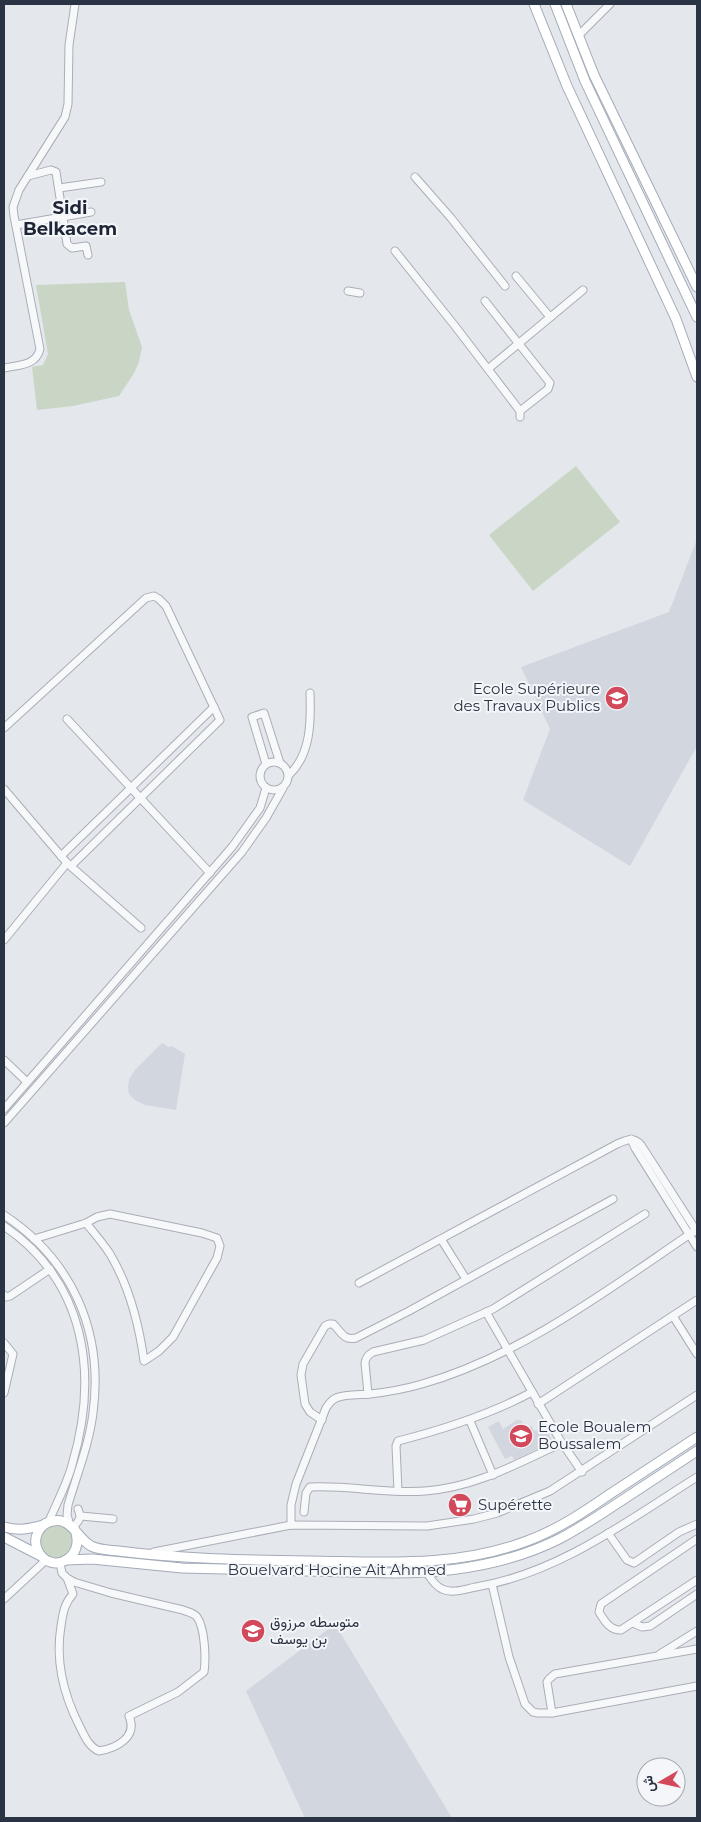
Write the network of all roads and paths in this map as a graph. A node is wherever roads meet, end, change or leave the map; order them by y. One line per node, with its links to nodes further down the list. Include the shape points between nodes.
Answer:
1 (75, 4): 7 (street, via 65,117)
2 (534, 4): 28 (main road, via 567,86 679,325)
3 (555, 4): 24 (main road, via 584,81)
4 (566, 4): 6 (main road)
5 (610, 4): 6 (street)
6 (578, 36): 18 (main road)
7 (28, 176): 10 (street, via 54,171); 13 (street, via 15,198)
8 (415, 177): 17 (street)
9 (101, 182): 10 (street)
10 (59, 188): 12 (street)
11 (91, 212): 12 (street)
12 (63, 216): 13 (street); 15 (street, via 68,246 86,246)
13 (16, 225): 26 (street, via 40,349 31,362)
14 (395, 251): 27 (street)
15 (88, 255)
16 (516, 276): 23 (street)
17 (505, 286)
18 (697, 287)
19 (583, 290): 23 (street)
20 (348, 291): 21 (street)
21 (360, 293)
22 (485, 301): 25 (street)
23 (550, 317): 25 (street)
24 (697, 317)
25 (519, 343): 27 (street); 27 (street, via 550,384 520,414)
26 (4, 368)
27 (488, 368)
28 (697, 377)
29 (310, 693): 35 (street, via 308,742 299,763)
30 (214, 707): 32 (street, via 166,606 154,596 146,598); 36 (street); 40 (street, via 220,720)
31 (67, 719): 36 (street)
32 (4, 728)
33 (280, 763): 34 (street); 34 (street, via 264,713 252,717); 35 (street)
34 (266, 764): 37 (street, via 260,776)
35 (288, 775): 38 (street)
36 (131, 788): 40 (street); 41 (street)
37 (266, 788): 38 (street, via 274,791); 43 (street, via 260,808)
38 (283, 788): 49 (street, via 237,858)
39 (4, 789): 41 (street)
40 (140, 797): 42 (street); 43 (street)
41 (61, 856): 42 (street)
42 (69, 864): 44 (street); 45 (street)
43 (210, 873): 47 (street)
44 (141, 928)
45 (4, 940)
46 (4, 1060): 47 (street)
47 (27, 1082): 48 (street)
48 (4, 1109)
49 (4, 1123)
50 (631, 1139): 56 (street, via 641,1145); 57 (street); 58 (street)
51 (613, 1200): 62 (street)
52 (645, 1214): 66 (street)
53 (4, 1215): 59 (street)
54 (86, 1223): 54 (street, via 110,1214 214,1236 220,1242 220,1252 180,1327 167,1344 144,1361 137,1320 125,1286 108,1252); 59 (street)
55 (4, 1226): 61 (street)
56 (696, 1231): 57 (street)
57 (689, 1235): 60 (street); 69 (street, via 617,1284)
58 (441, 1239): 62 (street); 63 (street)
59 (34, 1240): 91 (street, via 61,1268 72,1286 81,1307 93,1356 96,1391 84,1454 68,1505)
60 (697, 1247)
61 (50, 1269): 64 (street, via 10,1296); 87 (street, via 71,1305 78,1328 85,1375 85,1403 72,1466)
62 (466, 1279): 76 (street, via 353,1339 343,1336 333,1324 324,1326 303,1364 301,1375 305,1404)
63 (359, 1283)
64 (4, 1295)
65 (697, 1300): 67 (street)
66 (486, 1312): 69 (street); 73 (street, via 426,1340 369,1354 365,1363)
67 (672, 1316): 70 (street); 75 (street)
68 (4, 1343): 72 (street, via 13,1354)
69 (508, 1350): 71 (street); 73 (street, via 423,1384)
70 (697, 1354)
71 (532, 1392): 75 (street); 77 (street)
72 (4, 1394)
73 (368, 1394): 76 (street, via 334,1399)
74 (697, 1395): 81 (street)
75 (538, 1404): 79 (street)
76 (322, 1420): 89 (street, via 296,1484)
77 (470, 1421): 82 (street); 84 (street, via 397,1442)
78 (697, 1437): 95 (main road, via 553,1530 478,1555 452,1560 392,1562 203,1559)
79 (562, 1443): 81 (street); 82 (street)
80 (697, 1451): 98 (main road, Bouelvard Hocine Ait Ahmed, via 558,1539 490,1563)
81 (582, 1472): 89 (street, via 519,1504 451,1524 403,1527)
82 (493, 1476): 84 (street, via 436,1490)
83 (697, 1477): 92 (street)
84 (398, 1490): 85 (street, via 310,1488 306,1493)
85 (304, 1512)
86 (114, 1519): 91 (street, via 79,1513 80,1520)
87 (46, 1523): 90 (main road, via 28,1529); 91 (main road, via 64,1521); 96 (main road, via 36,1537 37,1550)
88 (697, 1524): 92 (street, via 679,1532 634,1563 628,1560)
89 (291, 1525): 95 (street)
90 (4, 1527)
91 (72, 1528): 95 (main road, via 91,1546); 97 (main road, via 78,1544 76,1551)
92 (608, 1533): 101 (street, via 544,1568)
93 (4, 1537): 96 (main road)
94 (697, 1539): 104 (street, via 599,1607 600,1614 614,1630)
95 (142, 1554)
96 (44, 1558): 97 (main road); 103 (street)
97 (63, 1561): 98 (main road, Bouelvard Hocine Ait Ahmed, via 92,1559 182,1568); 99 (street, via 62,1573)
98 (427, 1573): 101 (street, via 433,1583 447,1591)
99 (67, 1578): 99 (street, via 73,1594 64,1607 60,1633 58,1651 62,1680 69,1704 89,1744 99,1751 105,1750 130,1736 133,1728 129,1716 178,1692 204,1672 200,1623 194,1614 183,1610 111,1593)
100 (697, 1580): 104 (street)
101 (492, 1584): 109 (street, via 509,1657 525,1704 538,1714)
102 (697, 1594): 104 (street, via 650,1626)
103 (4, 1599)
104 (634, 1623)
105 (697, 1631): 107 (street)
106 (697, 1649): 107 (street)
107 (658, 1656): 109 (street, via 555,1674 547,1682)
108 (697, 1686): 109 (street)
109 (552, 1713)

